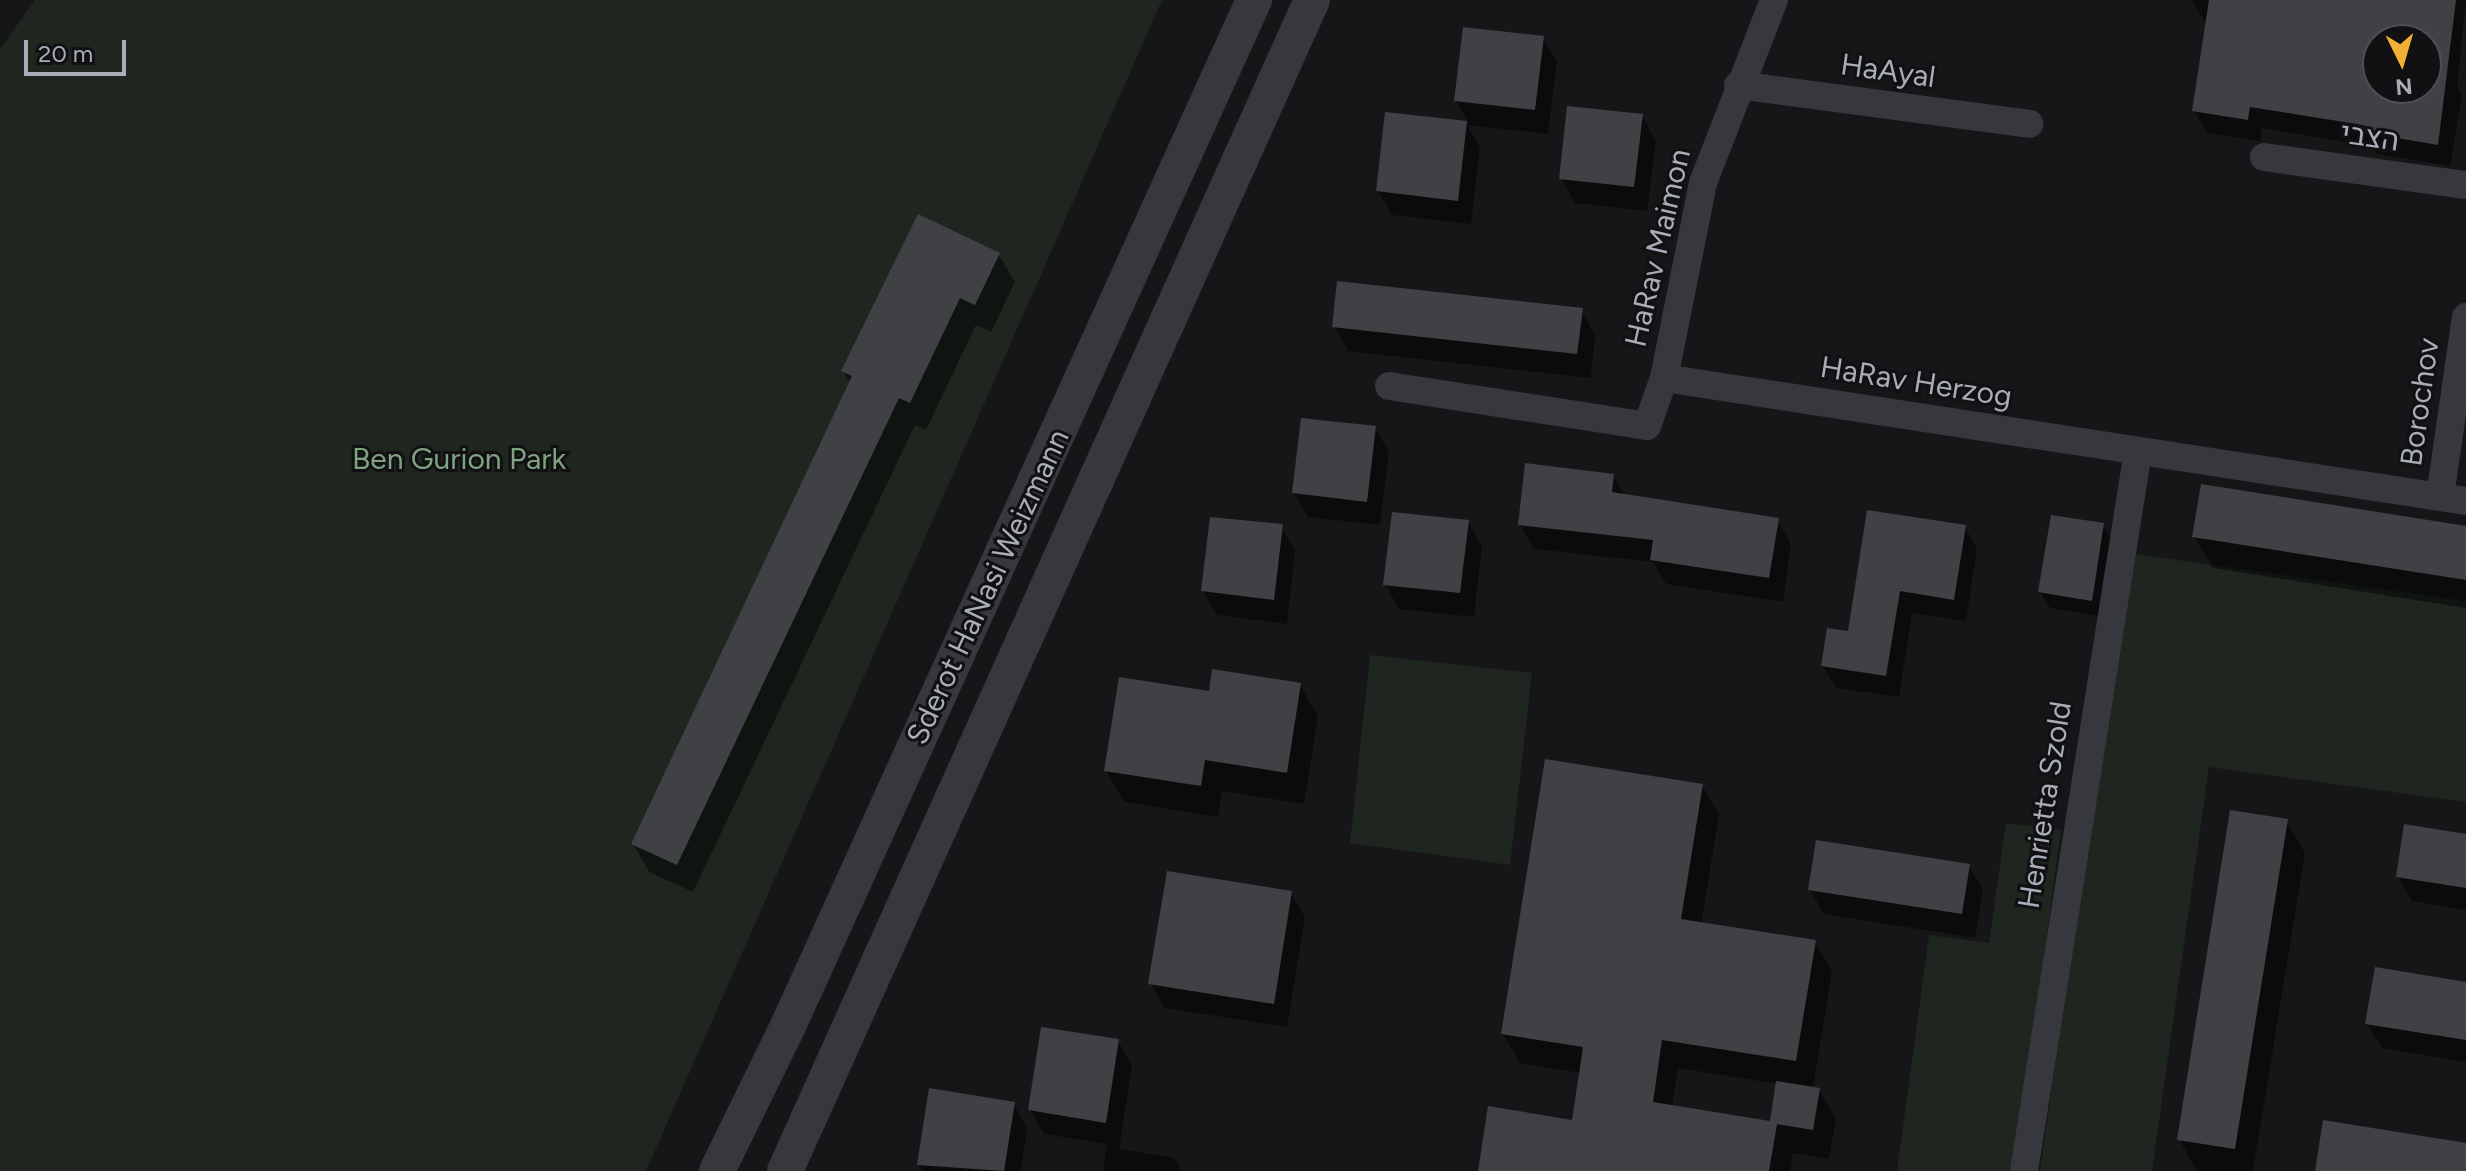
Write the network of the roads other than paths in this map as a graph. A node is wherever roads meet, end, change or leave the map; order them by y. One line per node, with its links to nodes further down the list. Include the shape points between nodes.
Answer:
1 (1254, 0): 14 (street, Sderot HaNasi Weizmann, via 788,1026)
2 (1312, 0): 13 (street, Sderot HaNasi Weizmann)
3 (1774, 0): 4 (street, HaRav Maimon)
4 (1738, 85): 5 (street, HaAyal); 9 (street, HaRav Maimon, via 1703,183)
5 (2029, 124)
6 (2264, 157): 7 (street, הצבי)
7 (2466, 185)
8 (2466, 317): 12 (street, Borochov)
9 (1664, 378): 10 (street, via 1647,426); 11 (street, HaRav Herzog)
10 (1389, 386)
11 (2138, 451): 12 (street, HaRav Herzog); 17 (street, Henrietta Szold)
12 (2453, 499)
13 (803, 1132): 15 (street, Sderot HaNasi Weizmann); 16 (street)
14 (717, 1171)
15 (785, 1171)
16 (803, 1171)
17 (2024, 1171)

